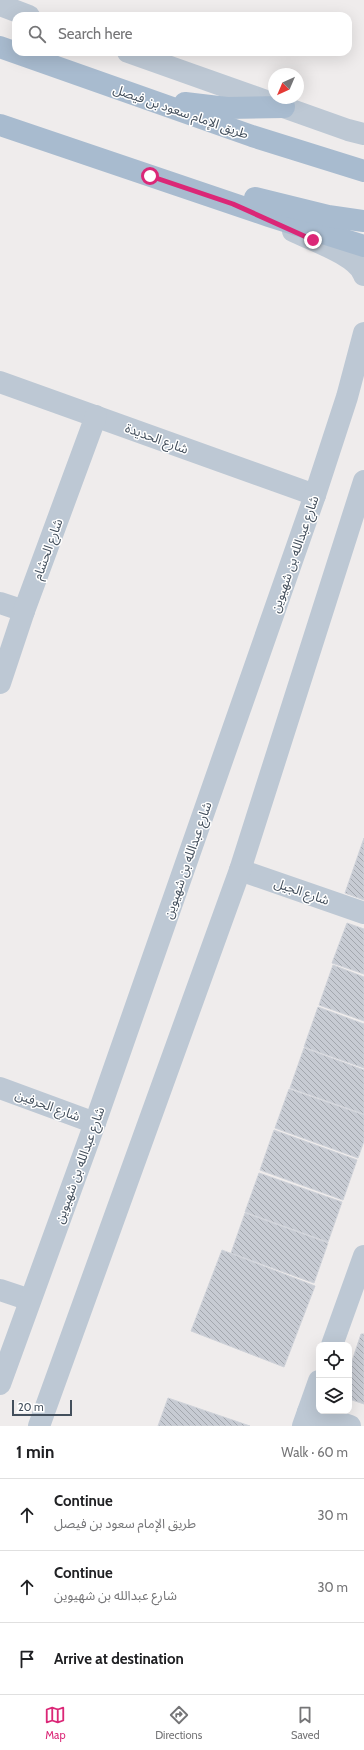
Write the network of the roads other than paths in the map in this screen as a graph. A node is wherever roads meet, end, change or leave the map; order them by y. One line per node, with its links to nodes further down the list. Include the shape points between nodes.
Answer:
1 (0, 5): 2 (street)
2 (18, 12)
3 (0, 47): 4 (main road, طريق الإمام سعود بن فيصل)
4 (12, 51)
5 (26, 56): 7 (main road, طريق الإمام سعود بن فيصل)
6 (139, 56): 8 (street)
7 (143, 97): 8 (main road, via 226,108); 11 (main road, طريق الإمام سعود بن فيصل)
8 (284, 108): 10 (street)
9 (0, 126): 13 (main road)
10 (364, 134)
11 (252, 136): 12 (main road, طريق الإمام سعود بن فيصل); 14 (main road)
12 (364, 171)
13 (150, 176): 15 (main road); 16 (main road, via 245,195 328,216)
14 (364, 186)
15 (233, 204): 17 (main road); 18 (street, via 347,256)
16 (364, 221)
17 (364, 246)
18 (364, 275)
19 (364, 333): 20 (street, شارع عبدالله بن شهيوين)
20 (359, 364): 24 (street, شارع عبدالله بن شهيوين)
21 (0, 382): 22 (street, شارع الحديدة)
22 (96, 416): 24 (street, شارع الحديدة); 26 (street, شارع الحشام)
23 (364, 480): 28 (street)
24 (315, 495): 31 (street, شارع عبدالله بن شهيوين)
25 (0, 603): 26 (street)
26 (24, 611): 27 (street, شارع الحشام)
27 (0, 683)
28 (240, 870): 29 (street, شارع الجيل); 40 (street)
29 (364, 913)
30 (0, 1088): 31 (street, شارع الحرفين)
31 (95, 1123): 34 (street, شارع عبدالله بن شهيوين)
32 (364, 1256): 35 (street)
33 (0, 1290): 34 (street)
34 (30, 1300): 36 (street, شارع عبدالله بن شهيوين)
35 (333, 1342)
36 (6, 1348): 37 (street, شارع عبدالله بن شهيوين)
37 (0, 1384)
38 (316, 1389): 39 (street)
39 (305, 1419): 41 (street)
40 (39, 1426)
41 (350, 1426)

